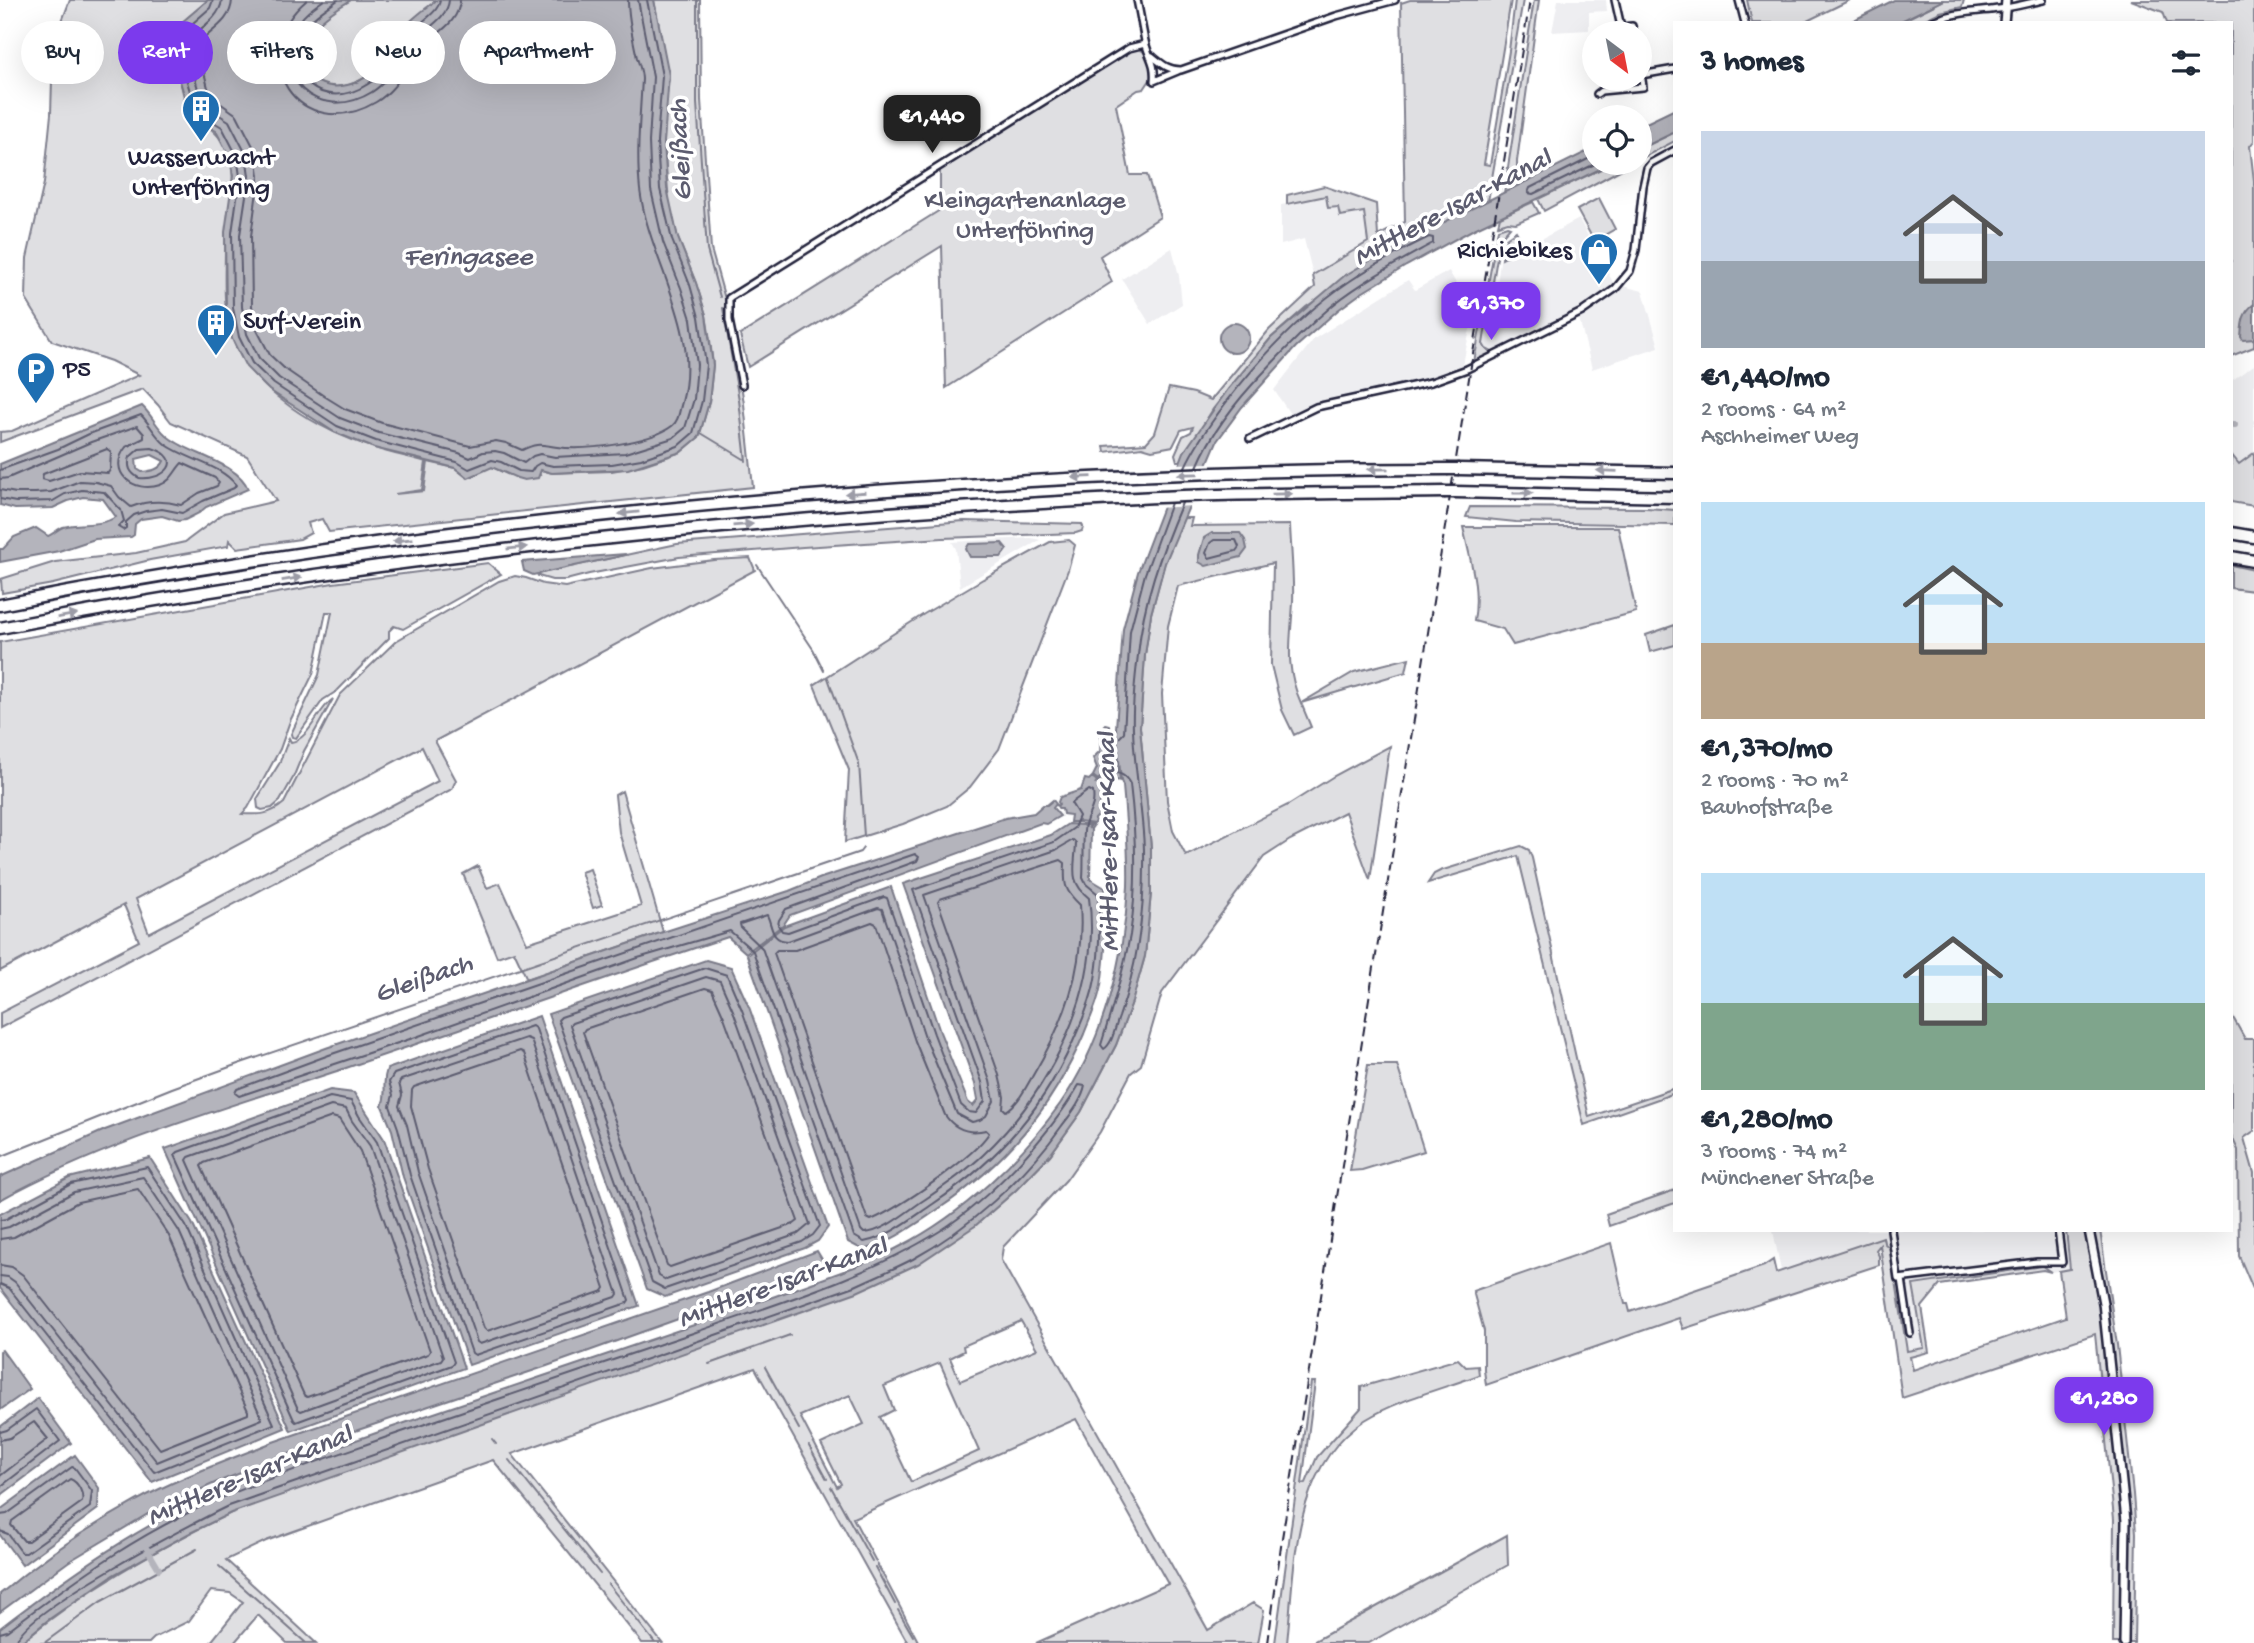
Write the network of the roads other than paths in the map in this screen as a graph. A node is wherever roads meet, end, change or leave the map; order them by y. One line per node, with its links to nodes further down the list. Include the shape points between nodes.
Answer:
1 (1137, 0): 10 (street)
2 (1395, 0): 13 (street)
3 (1615, 0): 7 (street)
4 (1739, 0): 8 (street)
5 (2043, 0): 6 (street)
6 (2006, 4): 9 (street)
7 (1620, 21)
8 (1744, 21)
9 (1933, 21)
10 (1145, 44): 11 (street); 18 (street, via 1129,48 729,298)
11 (1152, 56): 13 (street, via 1164,67); 13 (street, via 1154,81)
12 (1673, 68): 14 (street)
13 (1181, 70)
14 (1652, 73)
15 (1601, 91): 16 (street)
16 (1597, 94)
17 (1673, 151): 19 (street, via 1647,167 1630,271 1615,289 1582,312 1467,369 1431,382 1316,407)
18 (742, 385)
19 (1250, 439)
20 (1673, 473): 26 (highway, one-way to 26, bridge, via 1447,469 1014,480 510,526 263,559)
21 (1673, 497): 27 (highway, one-way to 21, via 214,591 502,550 924,509 1141,498 1449,492)
22 (2233, 533): 23 (highway)
23 (2254, 537)
24 (2233, 557): 25 (highway)
25 (2254, 561)
26 (0, 605)
27 (0, 628)
28 (1891, 1232): 31 (street, via 1898,1279)
29 (2058, 1232): 31 (street, via 2062,1262)
30 (2090, 1232): 33 (main road, via 2103,1303 2126,1521)
31 (1902, 1279): 32 (street)
32 (1910, 1333)
33 (2124, 1643)

